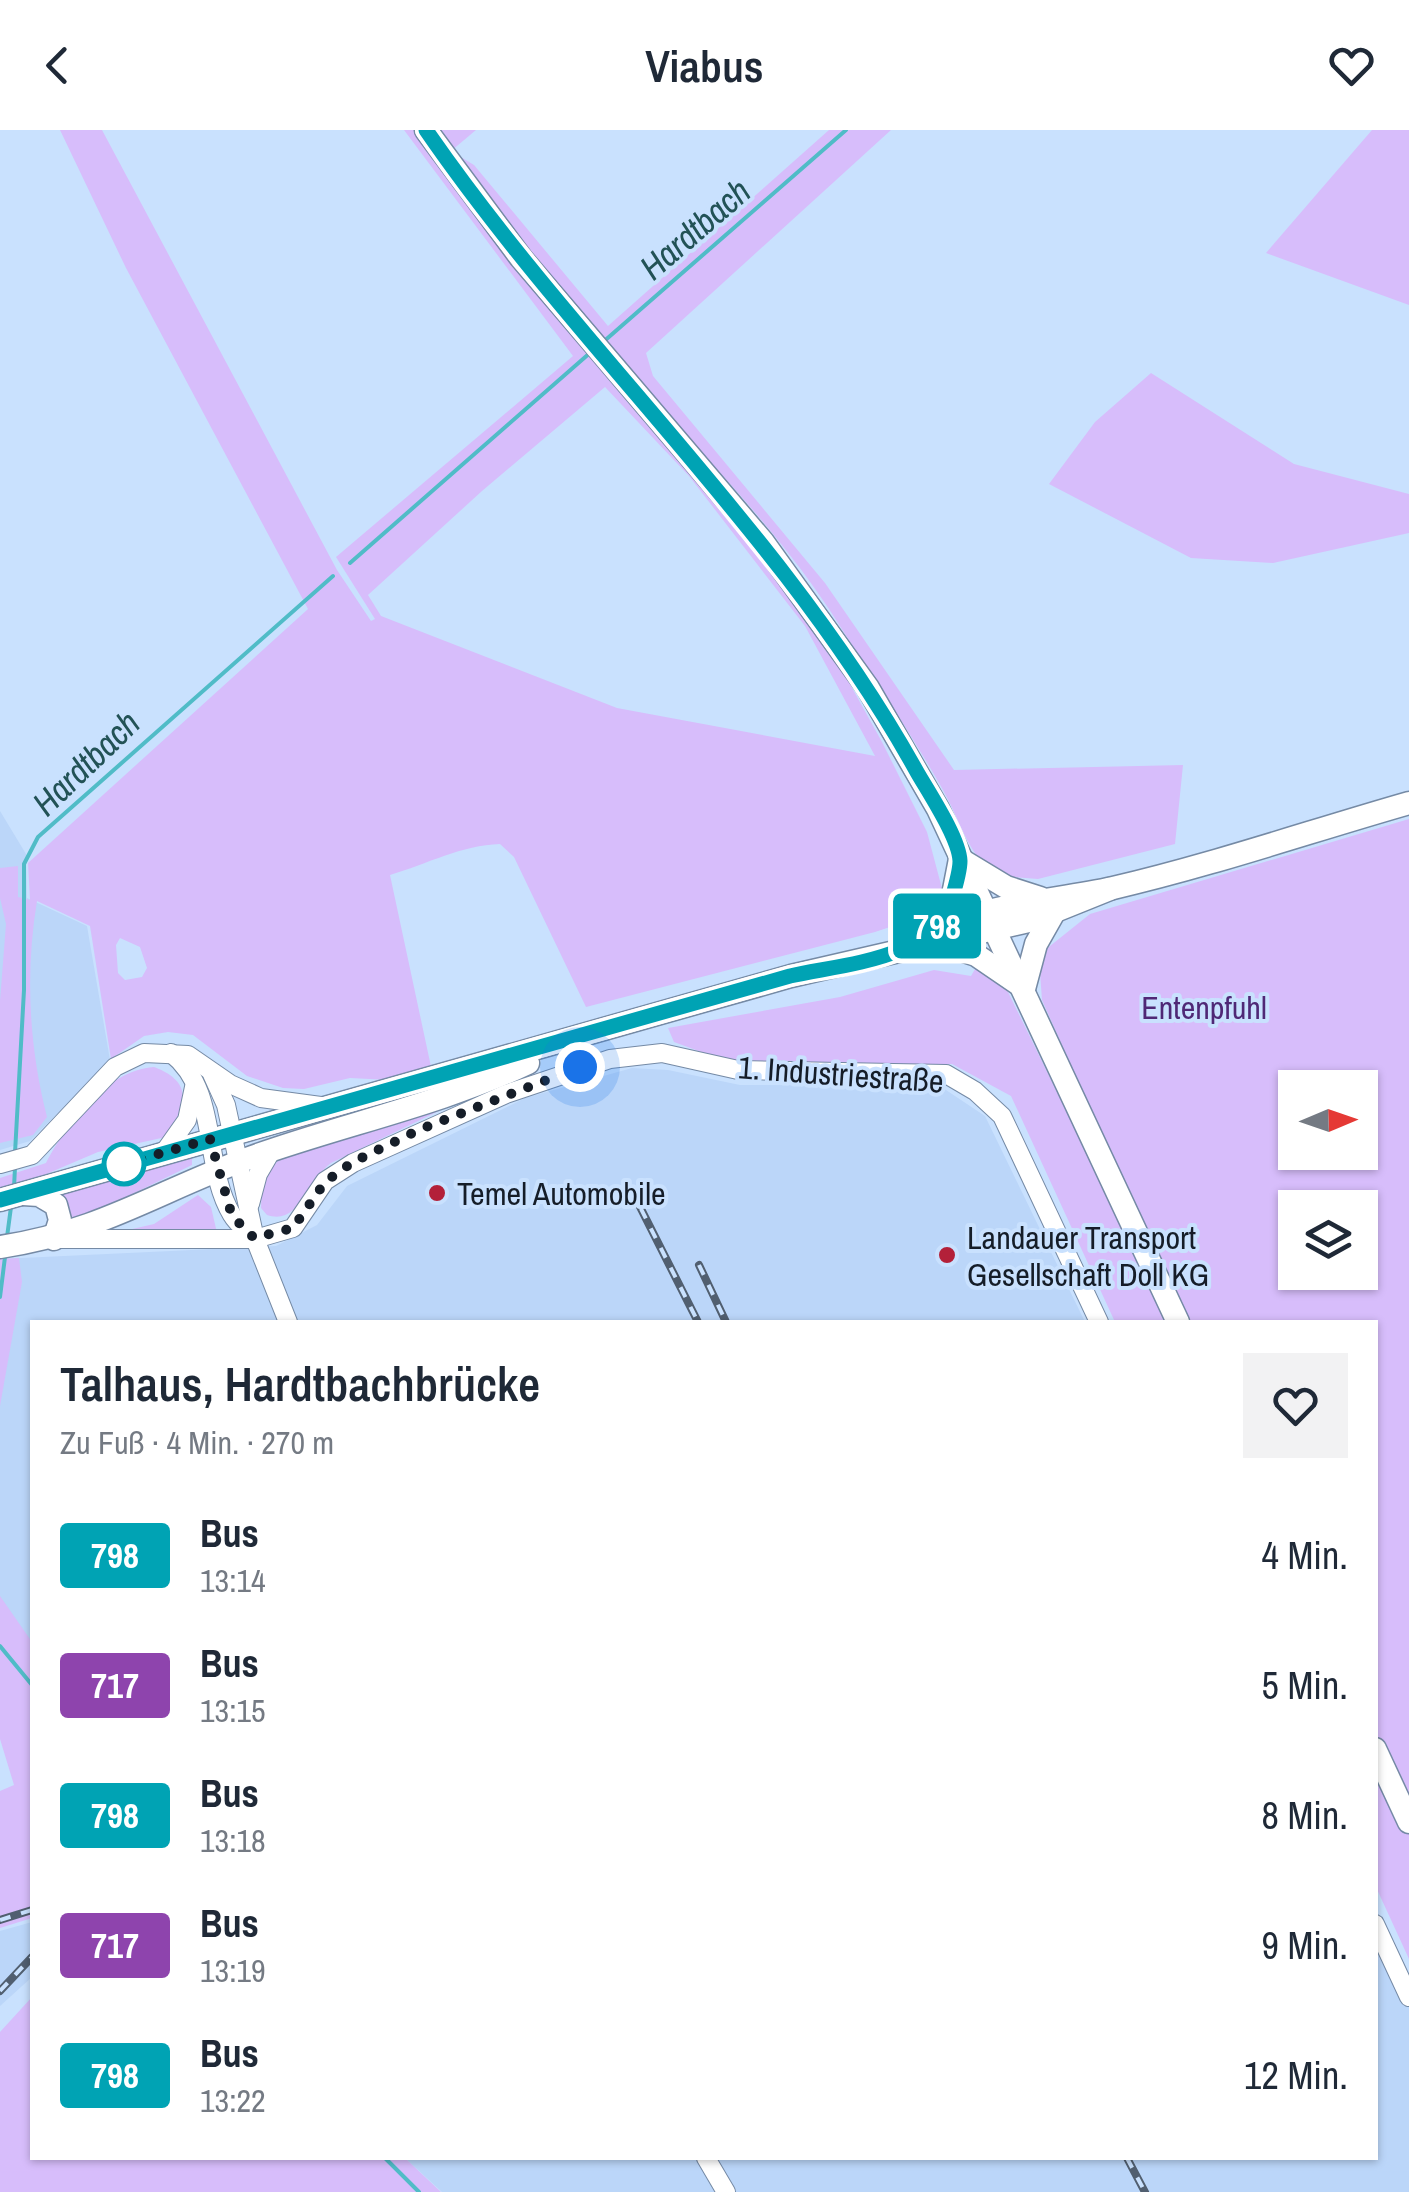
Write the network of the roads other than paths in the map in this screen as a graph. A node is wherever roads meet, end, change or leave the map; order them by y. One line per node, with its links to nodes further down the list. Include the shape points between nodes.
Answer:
1 (426, 130): 3 (main road, via 521,258 763,542 833,636 904,748)
2 (1409, 802): 4 (main road)
3 (960, 859): 4 (main road); 5 (main road); 6 (main road)
4 (1046, 906): 5 (main road); 7 (main road)
5 (991, 921): 6 (main road); 7 (main road)
6 (938, 935): 7 (main road); 8 (main road)
7 (1024, 989): 24 (main road)
8 (591, 1033): 10 (main road); 12 (main road, via 464,1091)
9 (204, 1078): 10 (street, via 262,1098); 11 (street); 13 (street); 14 (street, via 169,1052 122,1061 26,1158)
10 (330, 1107): 11 (main road)
11 (221, 1136): 13 (main road); 15 (street)
12 (272, 1150): 15 (main road); 18 (street)
13 (164, 1152): 16 (main road)
14 (0, 1164)
15 (227, 1167): 18 (street); 19 (street, via 232,1216); 20 (main road)
16 (23, 1194): 17 (main road); 20 (main road, via 56,1205)
17 (0, 1200)
18 (248, 1210): 19 (street)
19 (254, 1238): 20 (street); 22 (street); 23 (street, 1. Industriestraße, via 293,1228 325,1182 353,1162 438,1122 610,1059 662,1053 738,1070 946,1074 1002,1116)
20 (54, 1239): 21 (main road)
21 (10, 1245)
22 (287, 1320)
23 (1097, 1320)
24 (1177, 1320)
25 (1378, 1755): 26 (main road)
26 (1409, 1822)
27 (1378, 1930): 28 (street)
28 (1409, 1997)
29 (707, 2160): 30 (street)
30 (726, 2192)

